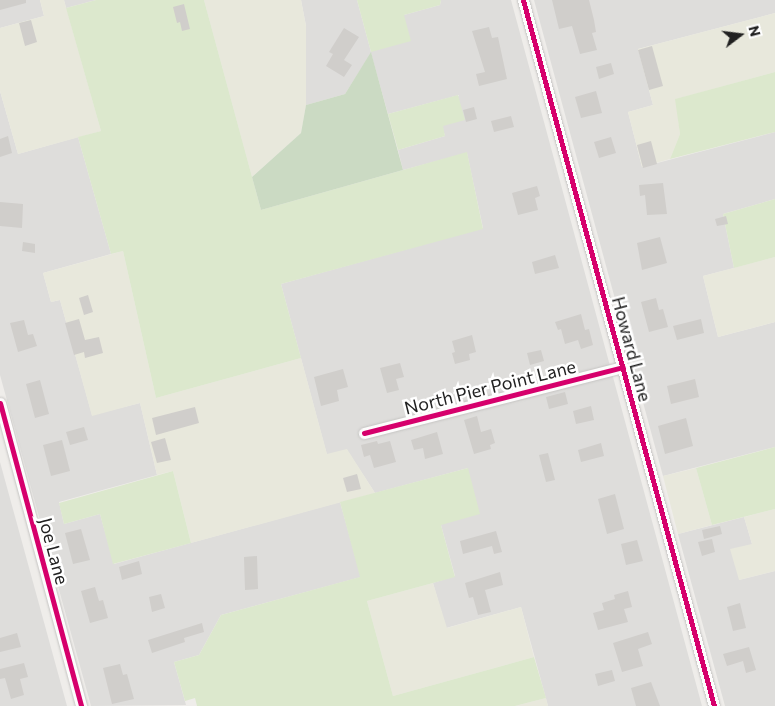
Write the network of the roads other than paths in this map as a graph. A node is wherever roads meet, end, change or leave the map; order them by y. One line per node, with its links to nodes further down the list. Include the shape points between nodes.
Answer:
1 (523, 0): 2 (street, Howard Lane)
2 (623, 367): 4 (street, North Pier Point Lane); 6 (street, Howard Lane)
3 (0, 403): 5 (street, Joe Lane)
4 (364, 433)
5 (81, 706)
6 (714, 706)

